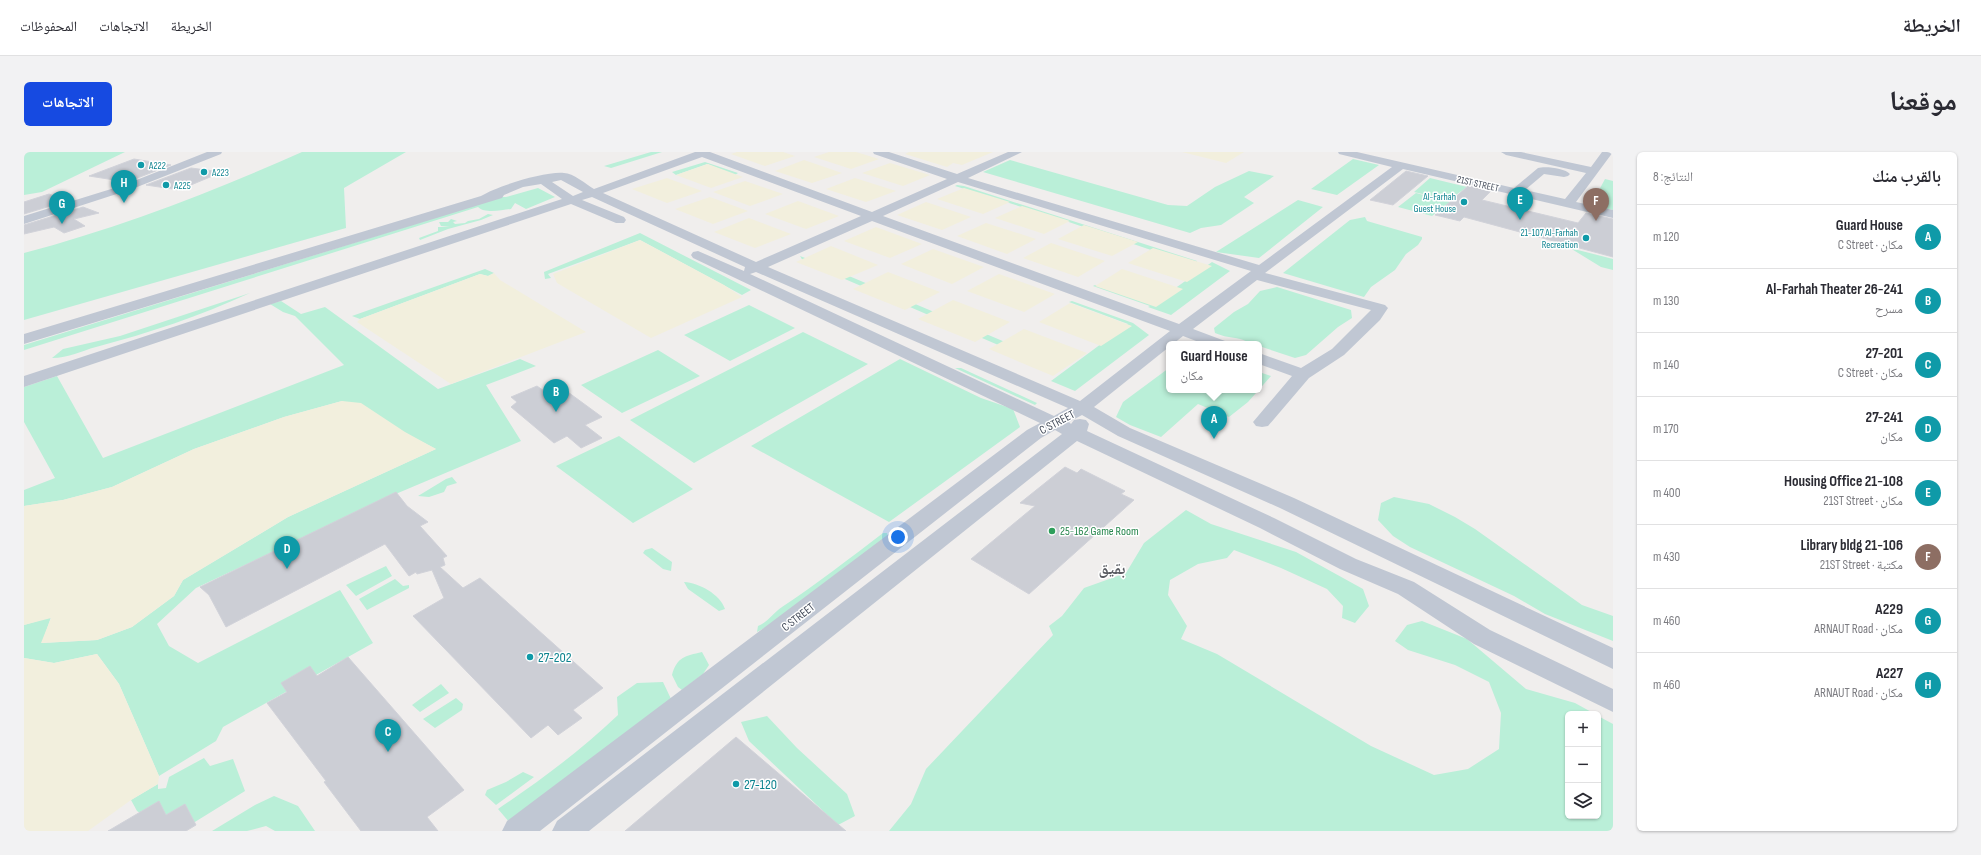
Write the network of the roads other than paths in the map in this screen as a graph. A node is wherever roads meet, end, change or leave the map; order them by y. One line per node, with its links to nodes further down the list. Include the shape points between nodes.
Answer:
1 (217, 152): 18 (street, via 121,190)
2 (1017, 152): 10 (street)
3 (1343, 152): 8 (street, 21ST STREET)
4 (1506, 152): 9 (street)
5 (1608, 152): 9 (street)
6 (703, 153): 13 (street); 17 (street)
7 (884, 153): 10 (street)
8 (1401, 165): 12 (street, 21ST STREET); 21 (street)
9 (1590, 174): 12 (street, via 1542,170); 15 (street)
10 (959, 178): 17 (street); 21 (street)
11 (545, 180): 13 (street, via 563,176); 14 (street); 24 (street)
12 (1517, 191): 15 (street, 21ST STREET)
13 (593, 193): 14 (street); 19 (street)
14 (572, 200): 19 (street); 30 (street)
15 (1568, 204): 16 (street, 21ST STREET)
16 (1613, 214)
17 (870, 217): 20 (street); 23 (street)
18 (24, 220)
19 (650, 226): 20 (street); 22 (street)
20 (756, 267): 22 (street); 31 (street)
21 (1258, 272): 23 (street); 29 (street, via 1380,308 1375,317 1338,352)
22 (739, 275): 33 (street)
23 (1181, 330): 25 (street); 26 (street)
24 (24, 339)
25 (1167, 341)
26 (1211, 341)
27 (1166, 342): 31 (street)
28 (1262, 359): 29 (street)
29 (1302, 374): 32 (street)
30 (24, 382)
31 (1082, 408): 33 (street, C STREET, via 1079,430); 34 (street, via 1124,432 1287,503)
32 (1262, 422)
33 (1064, 428): 37 (street, via 1267,522 1348,564 1406,588 1482,637); 38 (street, C STREET, via 1034,434); 39 (street, C STREET)
34 (1574, 640): 35 (street); 36 (street)
35 (1613, 647)
36 (1613, 659)
37 (1613, 701)
38 (517, 831)
39 (567, 831)

